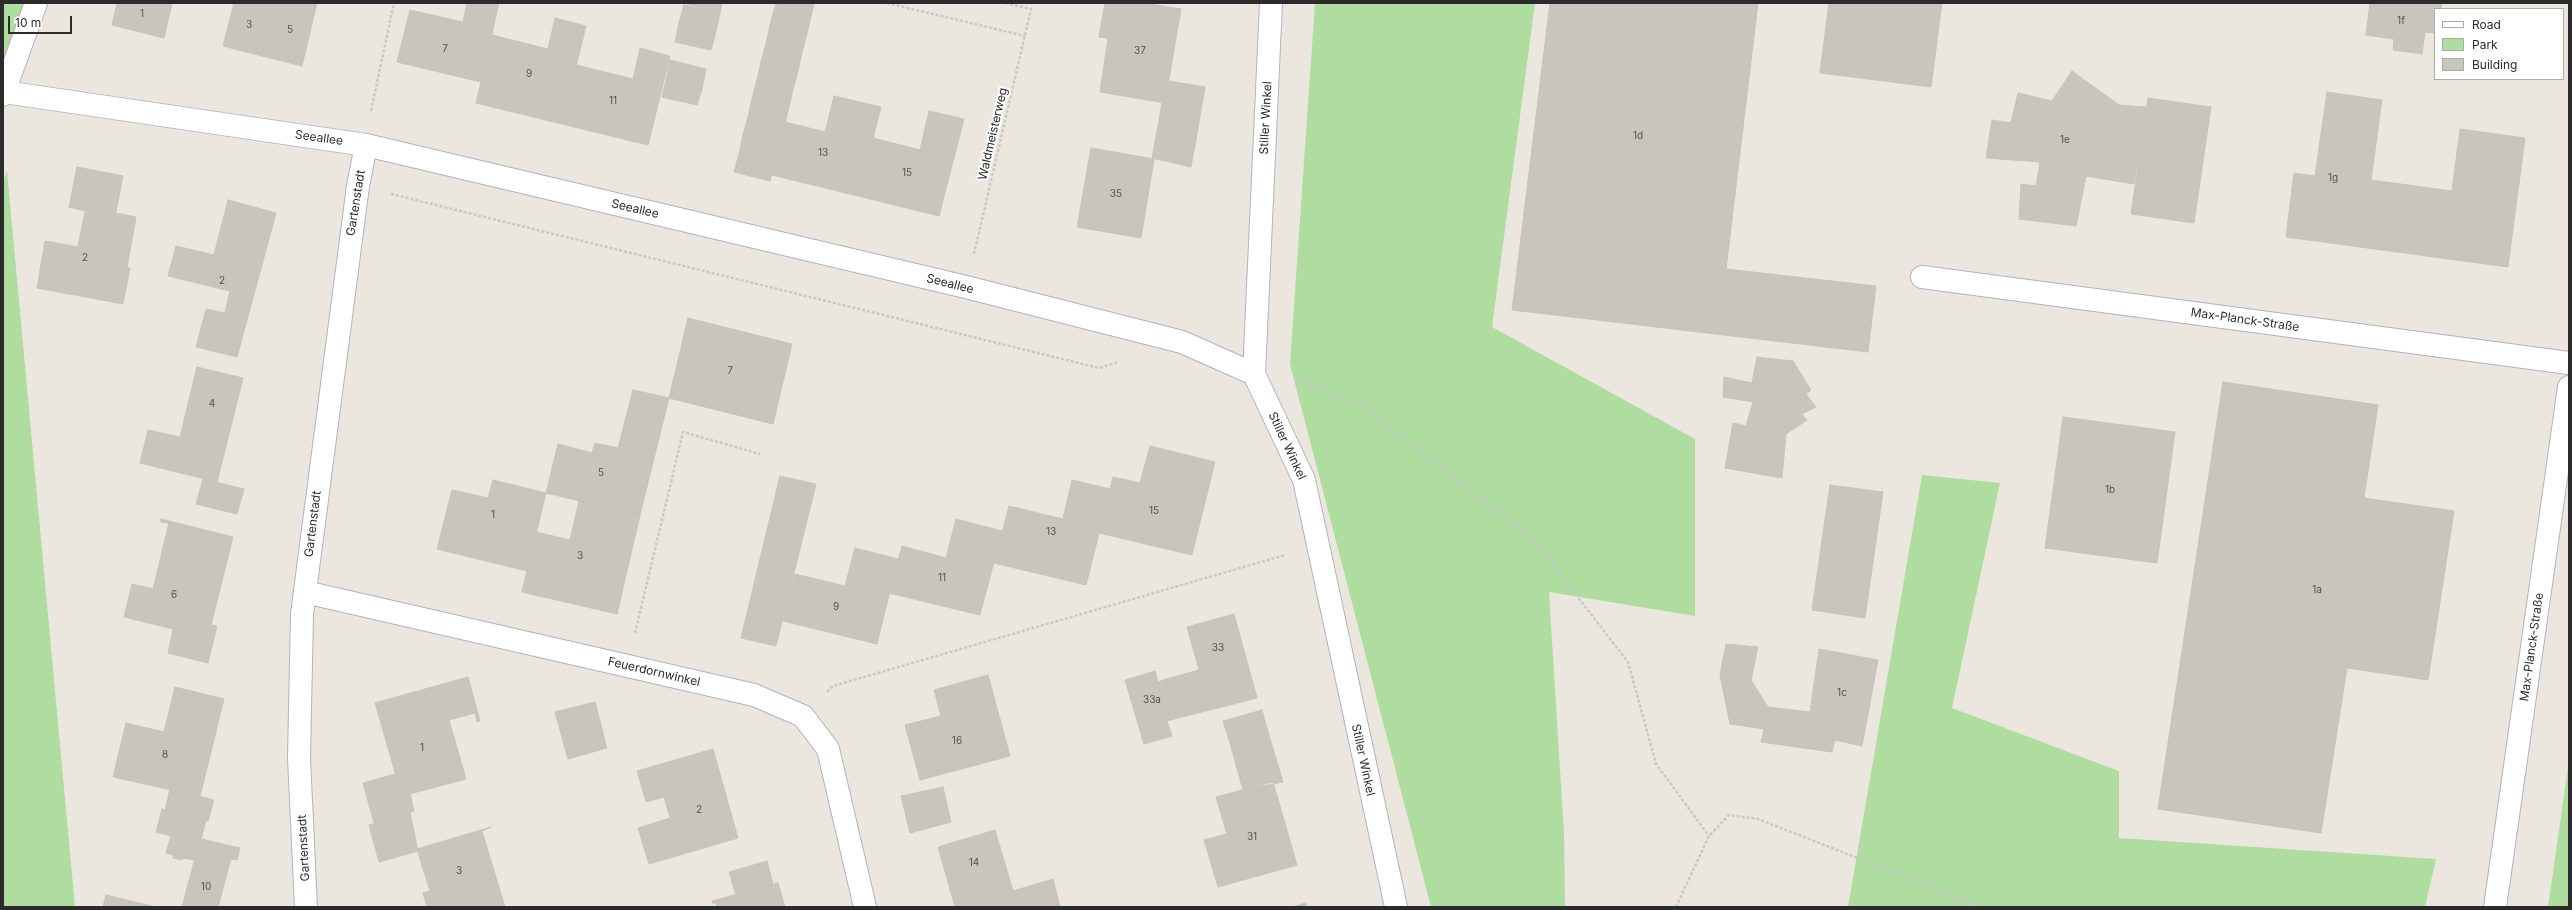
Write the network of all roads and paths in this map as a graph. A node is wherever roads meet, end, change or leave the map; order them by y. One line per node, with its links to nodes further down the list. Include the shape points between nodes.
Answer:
1 (36, 3): 7 (street)
2 (394, 3): 8 (path)
3 (887, 3): 6 (path)
4 (1006, 3): 6 (path, Waldmeisterweg, via 1031,9)
5 (1271, 3): 14 (street, Stiller Winkel)
6 (1025, 36): 11 (path, Waldmeisterweg)
7 (3, 93): 8 (street, Seeallee)
8 (366, 145): 9 (street, Gartenstadt); 11 (street, Seeallee)
9 (358, 186): 12 (path, via 1099,368); 18 (street, Gartenstadt)
10 (1922, 277): 13 (street, Max-Planck-Straße)
11 (966, 287): 14 (street, Seeallee, via 1182,342)
12 (1122, 361)
13 (2569, 363)
14 (1254, 368): 17 (street, Stiller Winkel, via 1304,480); 21 (path, via 1362,405 1533,539 1628,662 1656,764)
15 (2569, 387): 29 (street, Max-Planck-Straße)
16 (760, 454): 19 (path, via 683,432)
17 (1317, 547): 20 (path, via 1271,558 833,686); 25 (street, Stiller Winkel)
18 (305, 592): 19 (street, Feuerdornwinkel); 23 (street, Gartenstadt, via 299,758)
19 (627, 666): 20 (street, Feuerdornwinkel, via 754,695)
20 (803, 716): 24 (street, Feuerdornwinkel, via 828,749)
21 (1709, 836): 22 (path, via 1729,815 1758,819); 26 (path)
22 (1972, 903): 27 (path); 28 (path)
23 (306, 907)
24 (865, 907)
25 (1396, 907)
26 (1676, 907)
27 (1943, 907)
28 (1982, 907)
29 (2495, 907)

